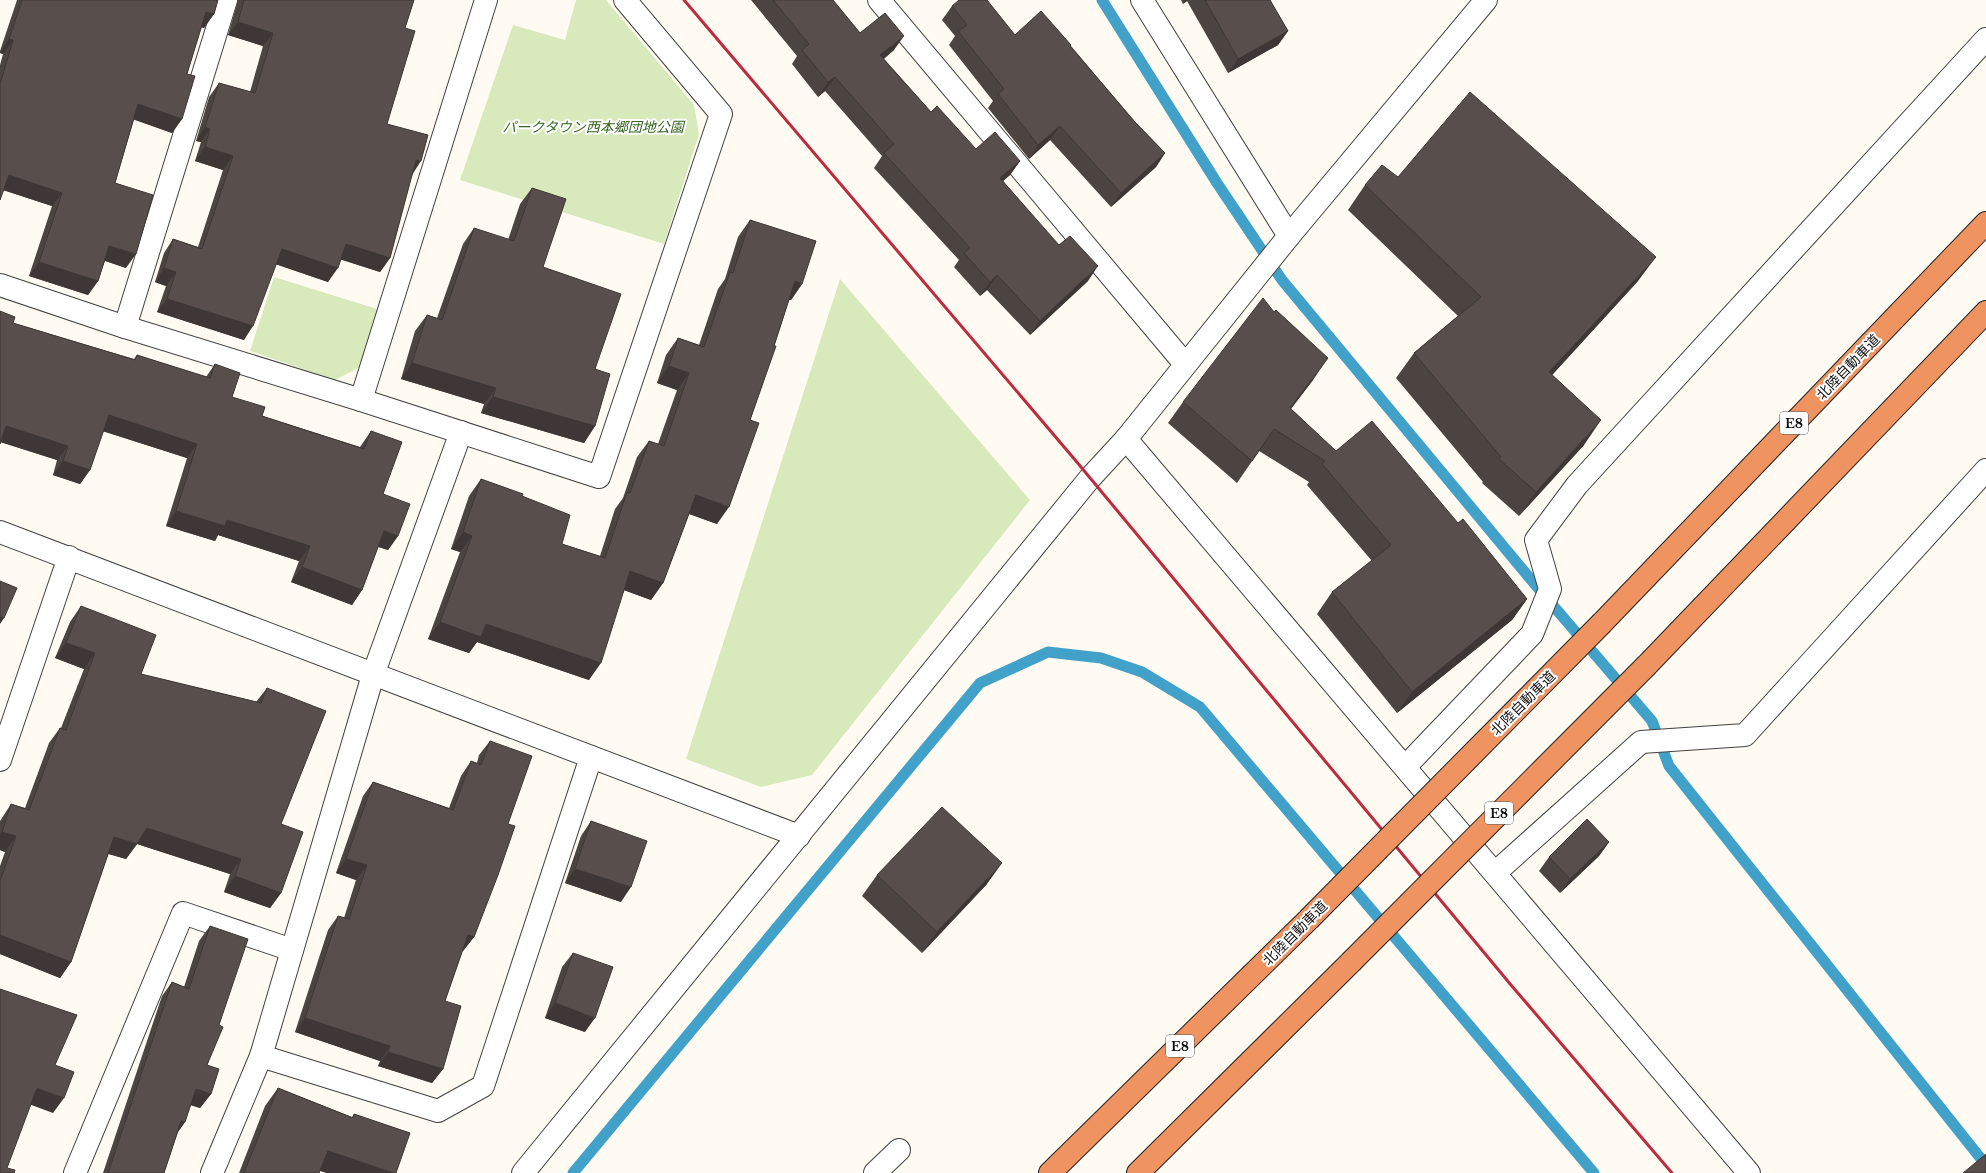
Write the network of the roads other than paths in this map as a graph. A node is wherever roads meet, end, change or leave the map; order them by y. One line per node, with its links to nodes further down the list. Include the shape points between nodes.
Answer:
1 (226, 0): 12 (street)
2 (486, 0): 14 (street)
3 (625, 0): 15 (street, via 721,114 599,477)
4 (879, 0): 13 (street)
5 (1142, 0): 9 (street)
6 (1486, 0): 9 (street)
7 (1986, 39): 23 (street, via 1577,485 1536,540 1550,589 1532,634)
8 (1986, 223): 33 (highway, 北陸自動車道 / E8, bridge, via 1602,624 1310,919)
9 (1289, 236): 13 (street)
10 (0, 285): 12 (street)
11 (1986, 312): 34 (highway, E8, bridge, via 1647,665)
12 (125, 327): 14 (street)
13 (1185, 364): 16 (street)
14 (361, 400): 15 (street)
15 (461, 432): 20 (street)
16 (1126, 439): 23 (street); 24 (street, via 1090,478)
17 (1986, 470): 25 (street, via 1745,735 1640,742)
18 (0, 532): 19 (street)
19 (69, 557): 20 (street); 22 (street)
20 (373, 675): 21 (street); 26 (street)
21 (590, 757): 24 (street); 27 (street, via 482,1086 438,1111)
22 (0, 760)
23 (1405, 767): 25 (street)
24 (799, 836): 31 (street)
25 (1495, 873): 35 (street)
26 (292, 950): 27 (street); 29 (street, via 183,912)
27 (261, 1056): 30 (street)
28 (899, 1150): 32 (street)
29 (75, 1173)
30 (212, 1173)
31 (523, 1173)
32 (875, 1173)
33 (1050, 1173)
34 (1138, 1173)
35 (1749, 1173)

